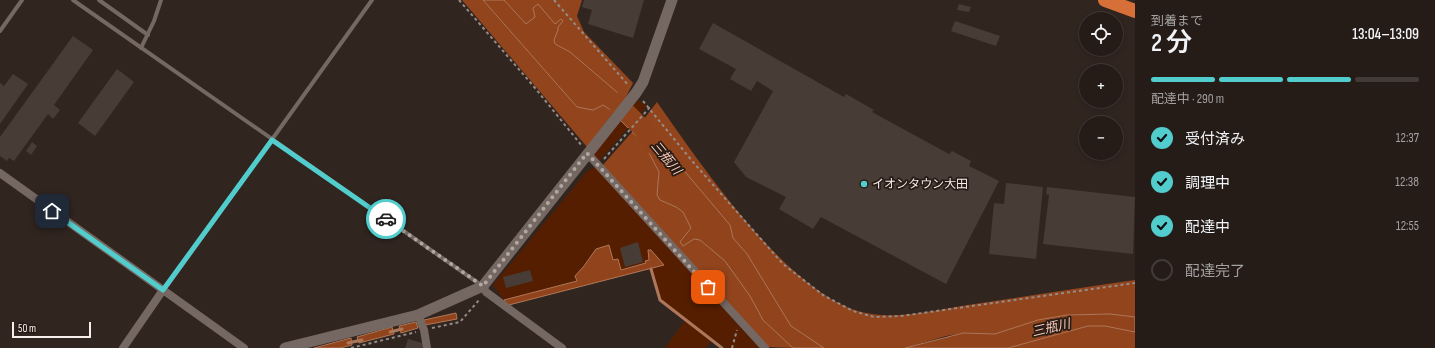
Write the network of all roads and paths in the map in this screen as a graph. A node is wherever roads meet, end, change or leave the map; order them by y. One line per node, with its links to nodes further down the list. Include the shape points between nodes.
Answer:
1 (22, 0): 11 (lane)
2 (73, 0): 13 (lane)
3 (99, 0): 12 (lane)
4 (161, 0): 12 (lane)
5 (372, 0): 16 (lane)
6 (459, 0): 17 (path)
7 (554, 0): 14 (path)
8 (672, 0): 14 (street, via 643,82)
9 (1105, 0): 10 (highway)
10 (1135, 11)
11 (0, 31)
12 (148, 35): 13 (lane)
13 (141, 48): 16 (lane)
14 (635, 95): 15 (path); 17 (street)
15 (650, 107): 18 (path); 20 (path, via 693,162 783,264 822,295 853,311 874,317 901,316)
16 (272, 140): 21 (lane); 22 (lane)
17 (587, 153): 18 (street); 21 (street)
18 (598, 165): 24 (street)
19 (0, 173): 22 (street)
20 (1135, 283)
21 (484, 289): 23 (street); 25 (path, via 460,322); 31 (street)
22 (163, 290): 26 (street); 27 (street)
23 (419, 317): 25 (street); 28 (street)
24 (739, 322): 32 (path); 33 (street)
25 (424, 330): 29 (path); 30 (street)
26 (123, 348)
27 (244, 348)
28 (285, 348)
29 (352, 348)
30 (427, 348)
31 (562, 348)
32 (732, 348)
33 (765, 348)

